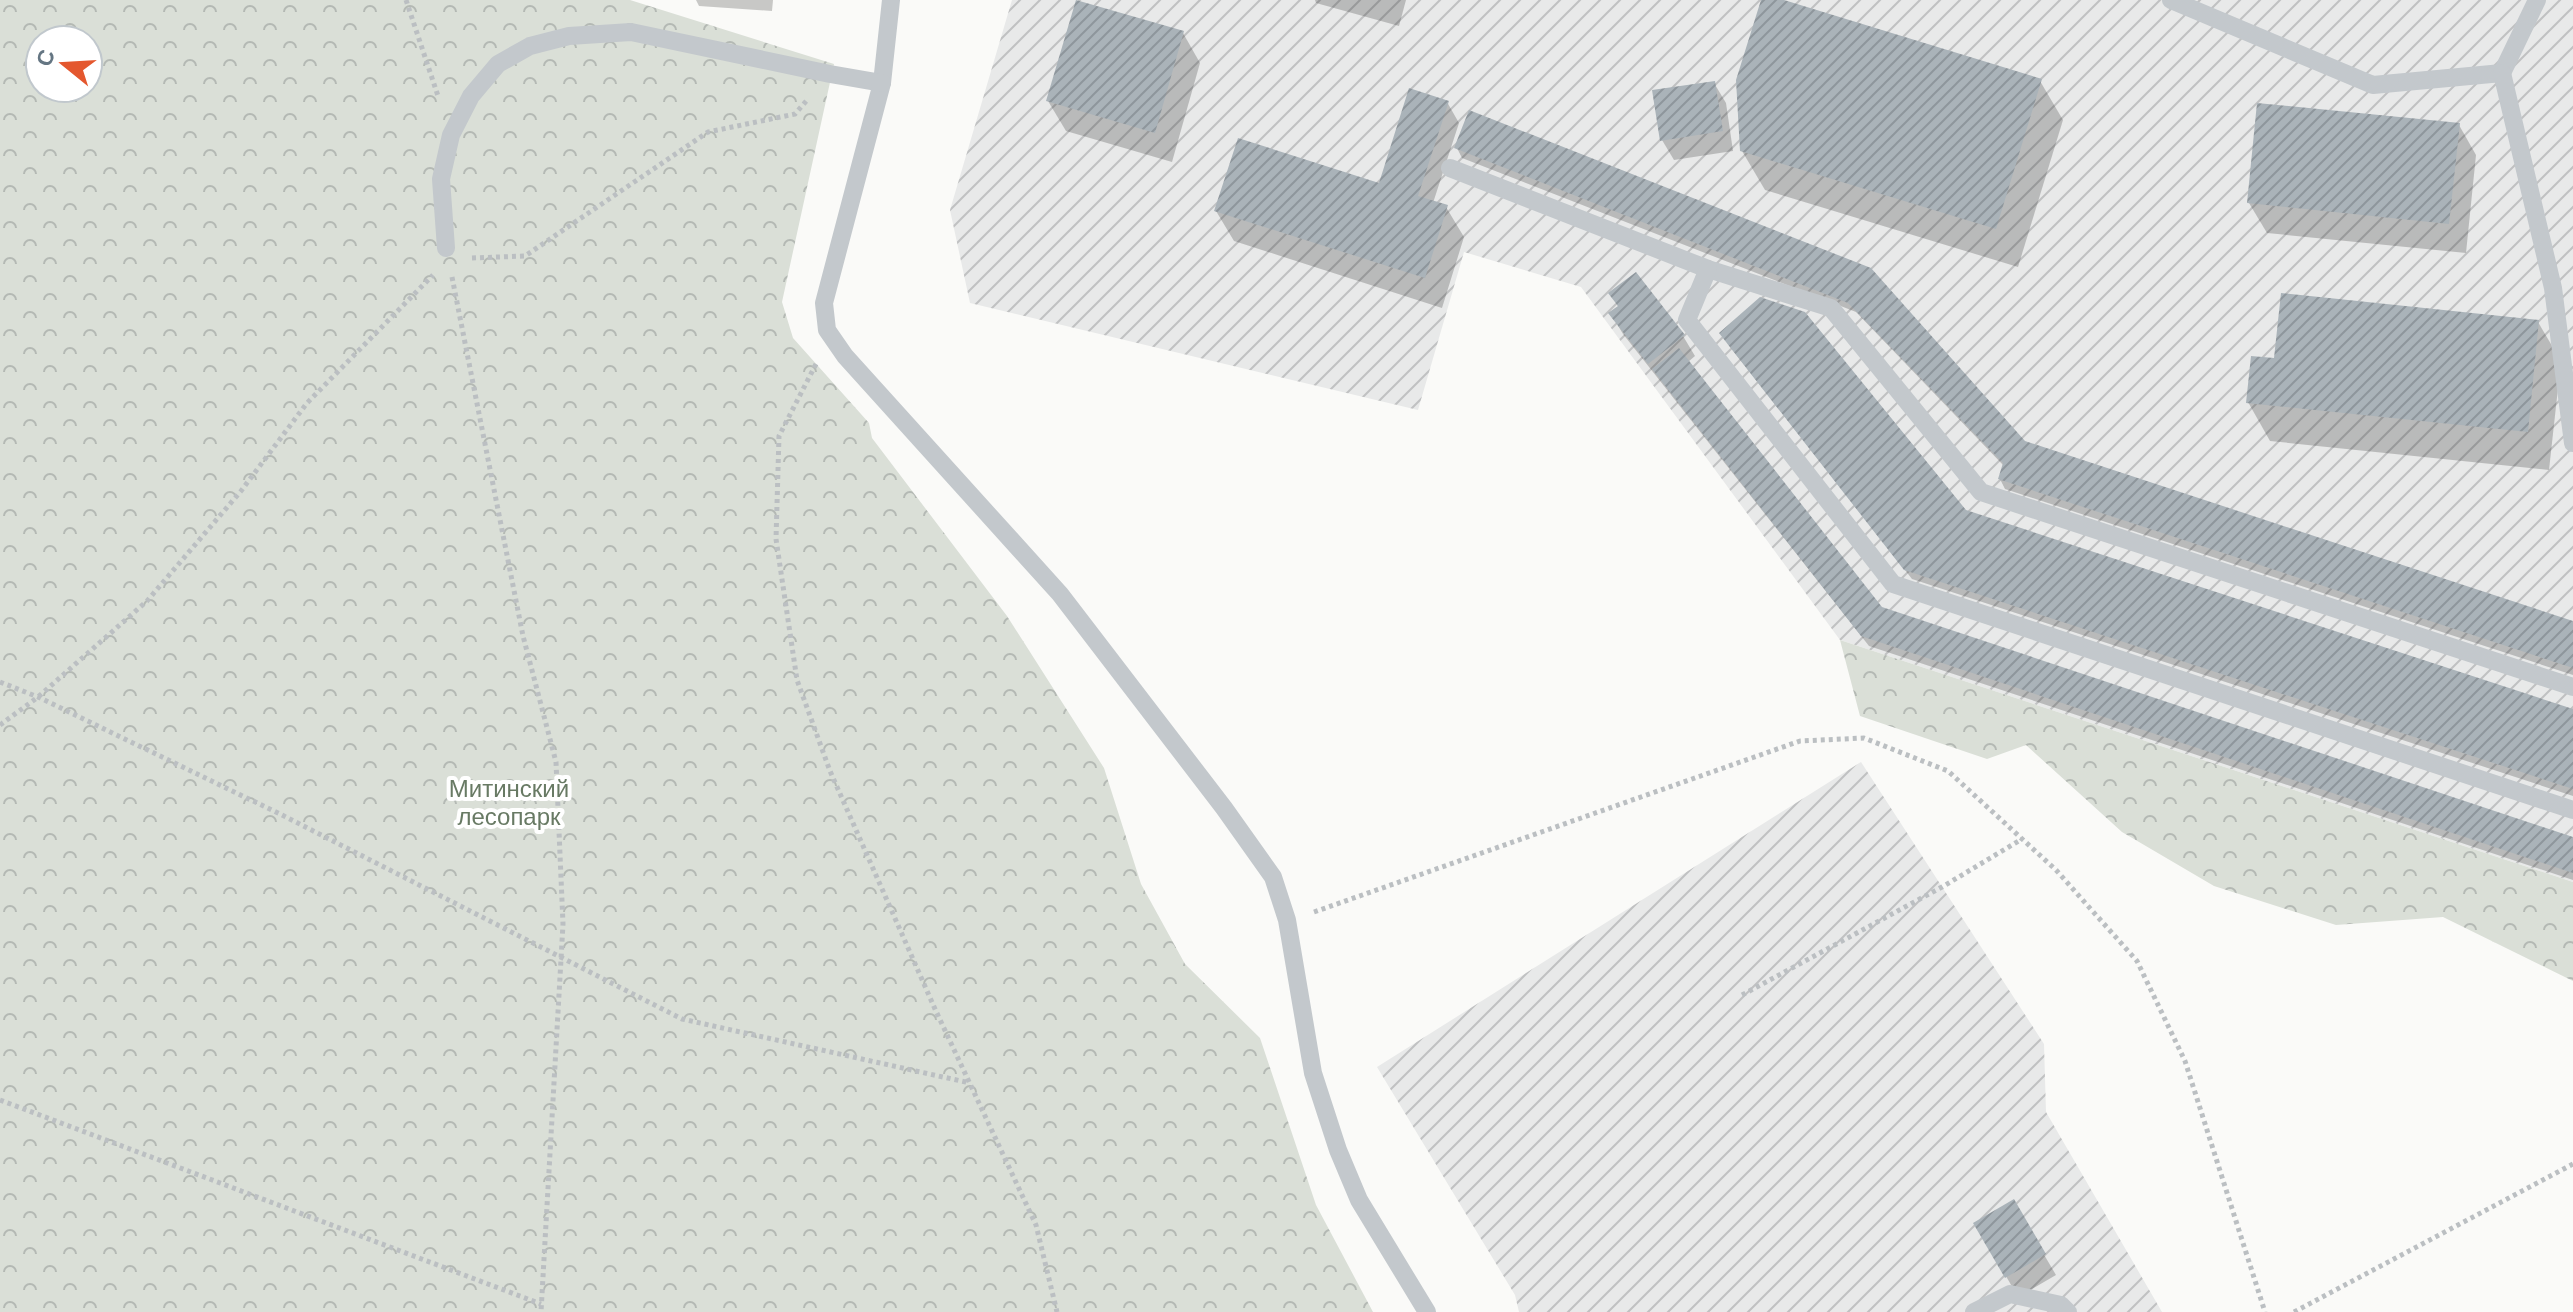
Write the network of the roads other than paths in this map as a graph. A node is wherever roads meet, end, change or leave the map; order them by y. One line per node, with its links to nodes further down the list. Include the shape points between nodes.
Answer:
1 (891, 0): 5 (lane)
2 (2171, 0): 4 (lane, via 2373,85)
3 (2537, 0): 4 (lane)
4 (2502, 73): 9 (lane, via 2553,288)
5 (882, 83): 7 (lane, via 631,32 569,36 530,46 498,64 471,96 451,135 441,179); 12 (lane, via 824,303 827,330 1060,594 1273,877 1287,920 1313,1073 1338,1150 1359,1200)
6 (1450, 168): 8 (lane)
7 (447, 254)
8 (1708, 269): 10 (lane, via 1831,308 1981,492); 11 (lane, via 1687,320 1893,584)
9 (2573, 443)
10 (2573, 687)
11 (2573, 810)
12 (1427, 1312)
13 (1974, 1312): 14 (lane, via 2010,1294 2061,1305)
14 (2068, 1312)

